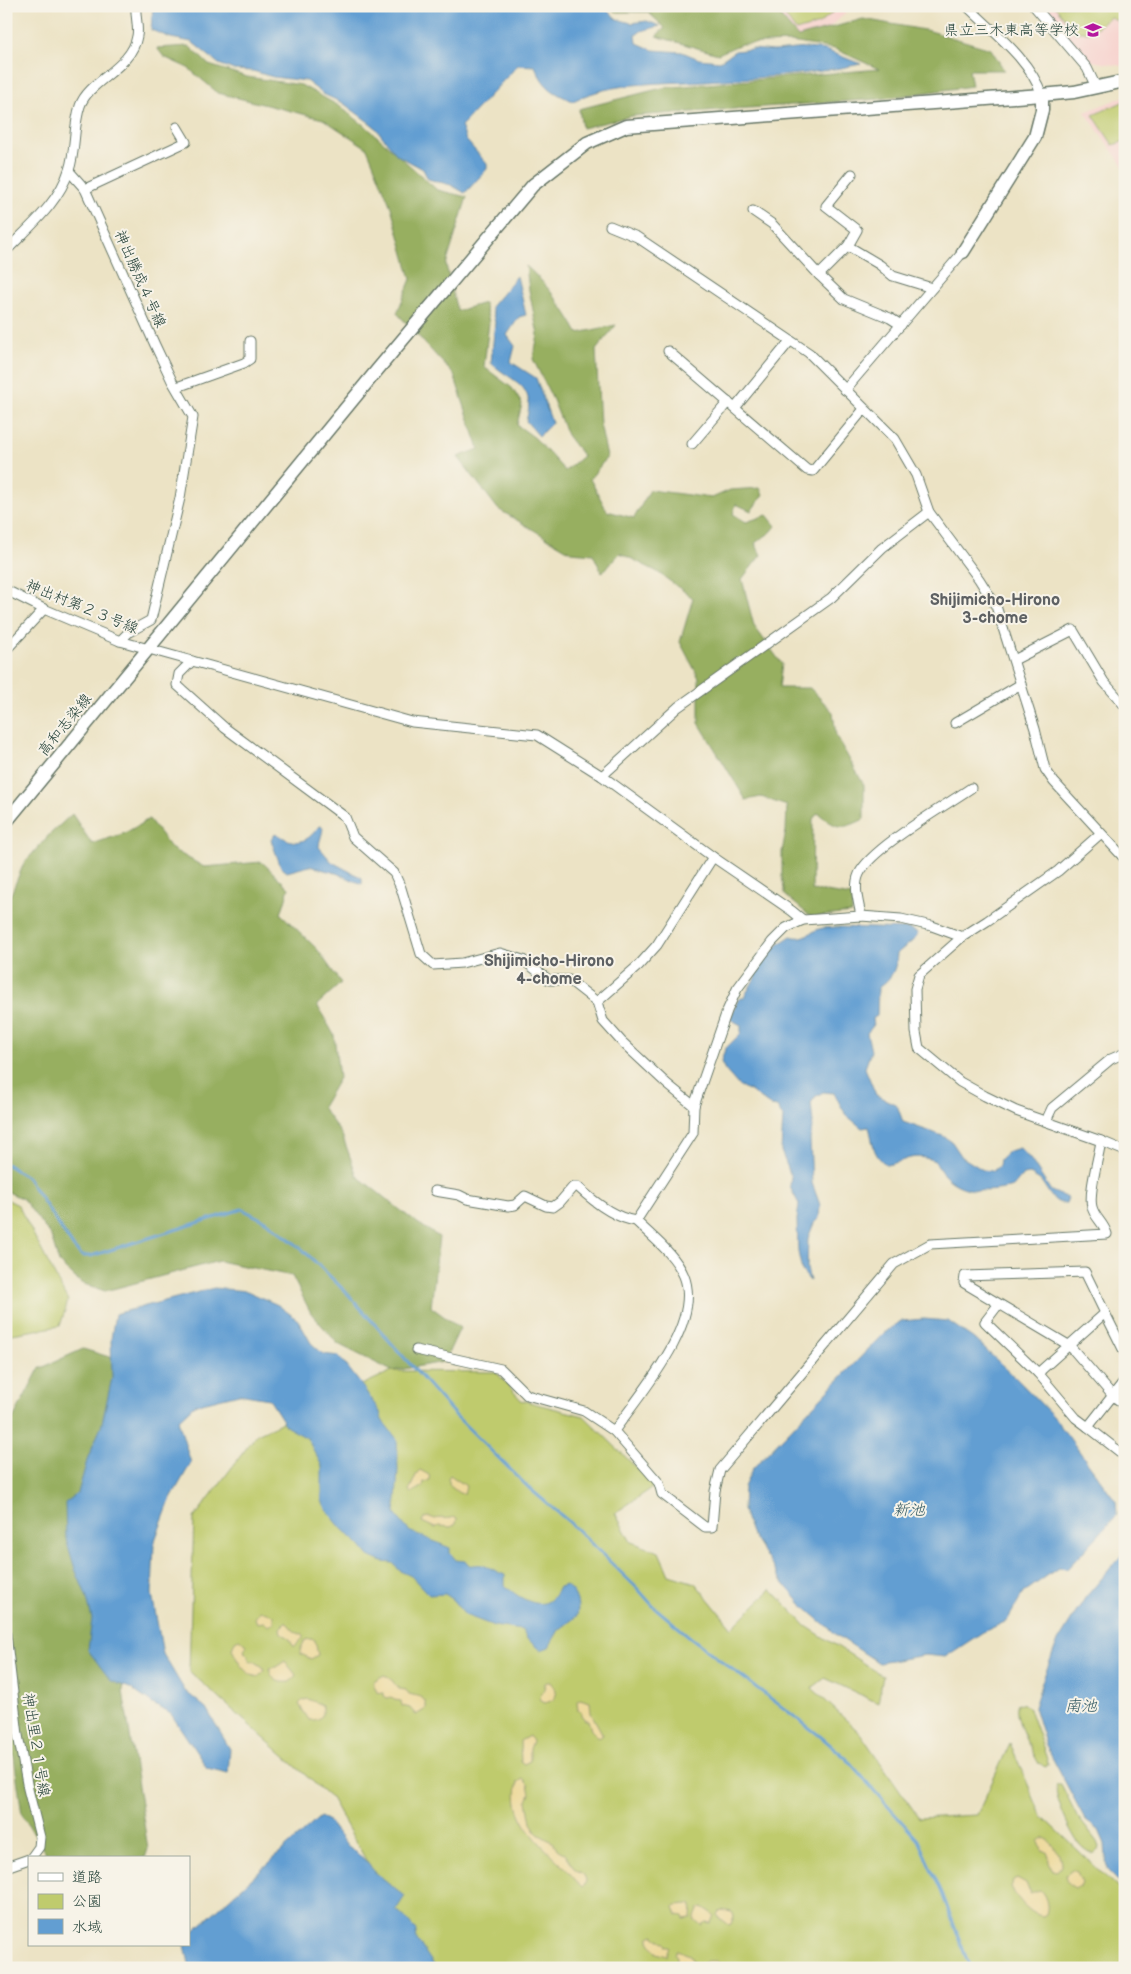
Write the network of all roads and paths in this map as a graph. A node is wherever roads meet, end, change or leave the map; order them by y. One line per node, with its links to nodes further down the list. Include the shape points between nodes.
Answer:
1 (136, 6): 8 (street, via 138,35 133,50 80,105)
2 (967, 6): 6 (street, via 1023,61 1038,82)
3 (1034, 6): 5 (street, via 1087,68)
4 (1125, 81): 5 (street, 高和志染線)
5 (1096, 87): 6 (street, 高和志染線)
6 (1042, 95): 15 (street, via 1035,137); 31 (street, 高和志染線, via 626,126 587,143 533,185)
7 (177, 127): 10 (street, via 186,142)
8 (69, 171): 10 (street, 神出勝成４号線); 14 (street, via 58,195)
9 (852, 174): 13 (street, via 826,206 858,230)
10 (85, 189): 22 (street, 神出勝成４号線)
11 (753, 212): 16 (street, via 772,224)
12 (610, 226): 20 (street, via 637,237)
13 (848, 246): 16 (street); 17 (street, via 893,276)
14 (6, 251)
15 (963, 252): 17 (street)
16 (819, 275): 18 (street, via 844,299)
17 (932, 288): 18 (street)
18 (901, 325): 23 (street)
19 (250, 340): 22 (street, via 250,359 244,364)
20 (790, 341): 23 (street, via 809,353); 24 (street)
21 (668, 351): 24 (street)
22 (177, 387): 30 (street, 神出勝成４号線, via 193,417 180,498 151,620)
23 (845, 390): 25 (street)
24 (732, 405): 25 (street, via 807,470 813,471); 26 (street)
25 (864, 409): 27 (street, via 895,439 916,475)
26 (692, 444)
27 (929, 512): 33 (street, via 996,606); 38 (street, via 882,548 831,598 678,707)
28 (6, 590): 29 (street, 神出村第２３号線)
29 (44, 609): 30 (street, 神出村第２３号線); 32 (street)
30 (120, 641): 31 (street, 神出村第２３号線)
31 (149, 647): 34 (street, 神出村第２３号線); 40 (street, 高和志染線)
32 (6, 650)
33 (1014, 660): 35 (street); 36 (street, via 1074,630 1104,682)
34 (192, 661): 38 (street, 神出村第２３号線, via 412,722 537,735); 49 (street, via 179,674 177,685 225,728 345,817 353,837 394,873 421,954 433,965 462,963 500,953 524,960 549,980 569,980)
35 (1021, 684): 37 (street); 41 (street, via 1045,768)
36 (1125, 706)
37 (955, 723)
38 (602, 776): 42 (street, 神出村第２３号線)
39 (971, 788): 44 (street, via 880,849 859,874 856,888)
40 (6, 822)
41 (1100, 834): 43 (street); 47 (street, via 1058,870)
42 (713, 857): 45 (street, 神出村第２３号線); 49 (street, via 657,945)
43 (1125, 859)
44 (861, 916): 45 (street); 47 (street, via 901,919)
45 (803, 920): 51 (street, via 786,928 772,942 737,989)
46 (1125, 930): 48 (street)
47 (962, 937): 52 (street, via 919,975 915,989 919,1048 960,1082 1016,1111)
48 (1125, 940)
49 (597, 1002): 51 (street, via 603,1021)
50 (1125, 1053): 52 (street, via 1111,1058 1052,1108)
51 (694, 1106): 56 (street, via 693,1133)
52 (1046, 1121): 53 (street)
53 (1102, 1141): 54 (street); 67 (street, via 1090,1199 1106,1234 930,1244 894,1264 720,1470 712,1527 705,1528 662,1494 659,1484)
54 (1125, 1151)
55 (436, 1191): 56 (street, via 508,1206 515,1205 525,1196 554,1207 573,1187 578,1187 610,1211)
56 (636, 1221): 67 (street, via 674,1260 688,1292 678,1335 667,1356)
57 (998, 1305): 58 (street, via 964,1283 965,1276 1085,1272); 59 (street); 62 (street, via 985,1322)
58 (1105, 1313): 59 (street); 61 (street)
59 (1070, 1346): 62 (street); 64 (street)
60 (416, 1350): 67 (street, via 501,1369 527,1395 584,1411)
61 (1125, 1353)
62 (1038, 1373): 66 (street, via 1076,1418)
63 (1125, 1380): 64 (street)
64 (1113, 1396): 65 (street); 66 (street)
65 (1125, 1405)
66 (1088, 1427): 68 (street)
67 (614, 1431)
68 (1125, 1456)
69 (6, 1634): 70 (street, 神出里２１号線, via 18,1735 39,1831 39,1847)
70 (32, 1856)
71 (28, 1859): 72 (street)
72 (6, 1867)

